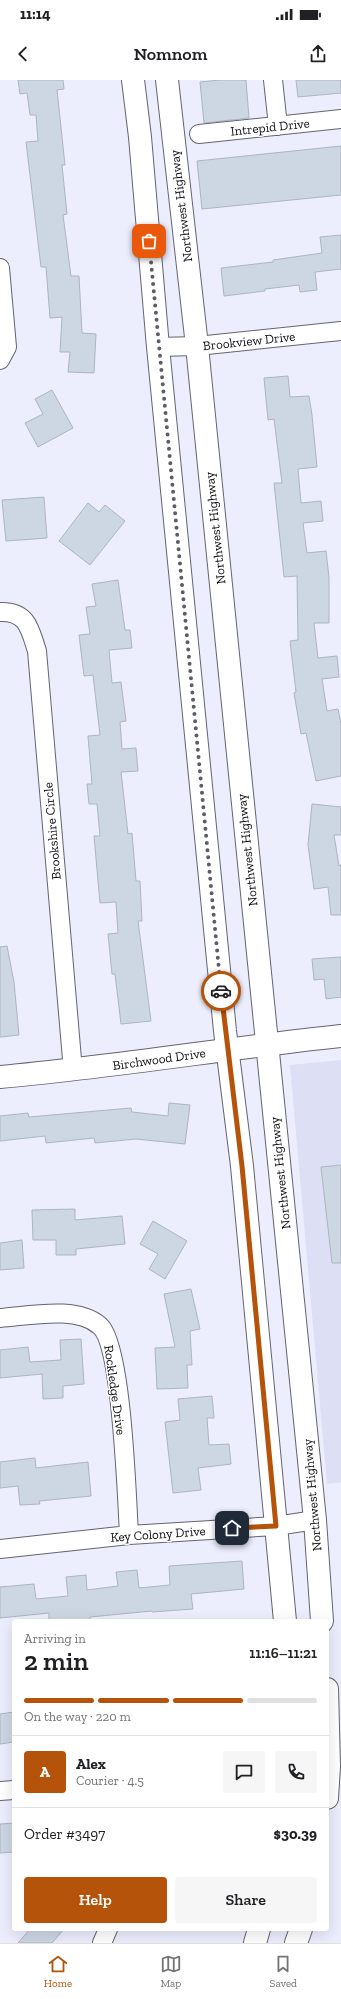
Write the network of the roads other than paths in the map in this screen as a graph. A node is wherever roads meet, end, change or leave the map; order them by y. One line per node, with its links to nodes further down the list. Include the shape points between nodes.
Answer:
1 (133, 80): 10 (main road)
2 (167, 80): 9 (main road, Northwest Highway)
3 (273, 80): 5 (street)
4 (341, 120): 5 (street, Intrepid Drive)
5 (278, 126): 6 (street, Intrepid Drive)
6 (199, 134)
7 (0, 268): 11 (street, via 7,347)
8 (341, 332): 9 (street, Brookview Drive)
9 (197, 346): 10 (street, Brookview Drive); 14 (main road, Northwest Highway)
10 (158, 347): 15 (main road)
11 (0, 360)
12 (0, 612): 16 (street, Brookshire Circle, via 21,616 29,626 36,651)
13 (341, 1036): 14 (main road, Birchwood Drive)
14 (266, 1044): 15 (main road, Birchwood Drive); 19 (main road, Northwest Highway)
15 (227, 1050): 16 (main road, Birchwood Drive); 20 (main road, via 242,1166)
16 (73, 1071): 17 (main road, Birchwood Drive)
17 (0, 1077)
18 (0, 1318): 21 (street, Rockledge Drive, via 62,1313 83,1317 100,1326 107,1337 112,1350 121,1419)
19 (316, 1520): 20 (street, Key Colony Drive); 24 (main road, Northwest Highway)
20 (276, 1526): 21 (street, Key Colony Drive); 23 (main road)
21 (129, 1535): 22 (street, Key Colony Drive)
22 (0, 1549)
23 (285, 1619)
24 (322, 1619)
25 (12, 1790): 26 (street)
26 (0, 1791)
27 (107, 1931): 30 (street)
28 (258, 1931): 31 (main road)
29 (300, 1931): 32 (main road)
30 (102, 1943)
31 (255, 1943)
32 (296, 1943)

